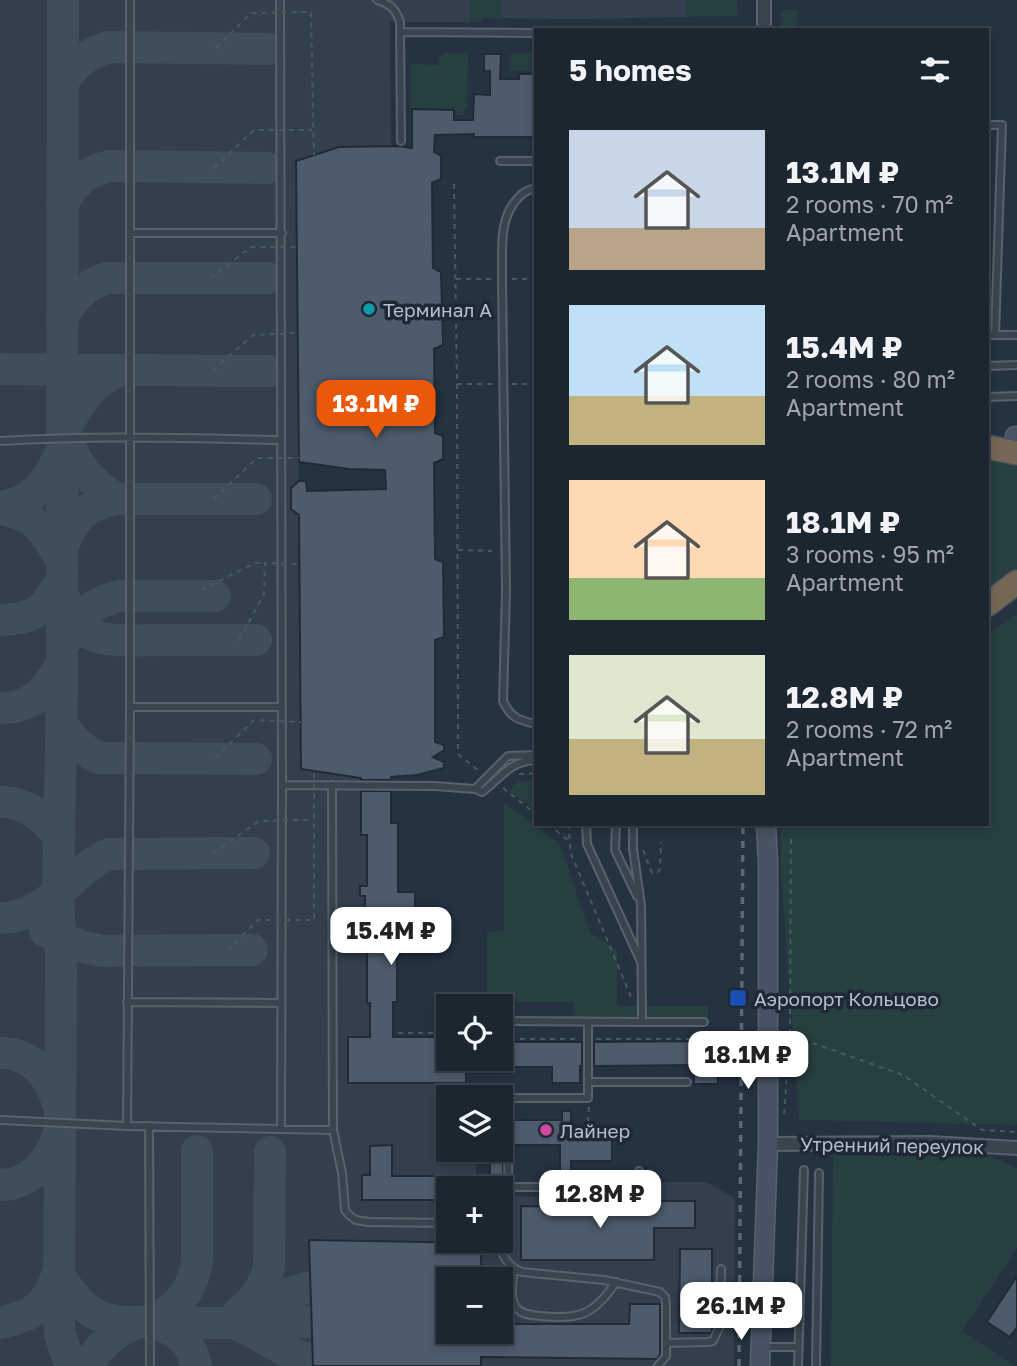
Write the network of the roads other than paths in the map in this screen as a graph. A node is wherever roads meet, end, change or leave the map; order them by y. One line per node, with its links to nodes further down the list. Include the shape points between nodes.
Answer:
1 (130, 0): 13 (lane)
2 (280, 0): 14 (lane)
3 (377, 0): 6 (lane, via 398,13)
4 (764, 0): 5 (street)
5 (764, 28)
6 (401, 32): 7 (lane); 9 (lane)
7 (534, 33)
8 (989, 125): 15 (lane, via 1002,125)
9 (401, 141)
10 (500, 161): 11 (lane)
11 (534, 161)
12 (534, 189): 33 (lane, via 519,197 508,211 502,278 503,701 519,720)
13 (130, 233): 14 (lane); 21 (lane)
14 (282, 233): 23 (lane)
15 (991, 335): 16 (lane)
16 (1017, 335)
17 (1017, 365): 18 (lane)
18 (989, 366)
19 (1017, 396): 20 (lane)
20 (989, 397)
21 (129, 437): 23 (lane); 25 (lane); 31 (lane)
22 (989, 437): 24 (highway)
23 (280, 440): 32 (lane)
24 (1016, 440): 26 (highway)
25 (0, 441)
26 (989, 447)
27 (1017, 582): 29 (highway)
28 (1017, 590): 30 (highway)
29 (989, 603)
30 (989, 611)
31 (130, 707): 32 (lane); 45 (lane)
32 (281, 707): 37 (lane)
33 (534, 724)
34 (534, 755): 36 (lane, via 508,757)
35 (534, 760): 36 (lane, via 509,767)
36 (491, 780): 38 (lane, via 479,791)
37 (282, 785): 38 (lane); 46 (lane)
38 (332, 785): 57 (lane)
39 (586, 826): 44 (lane, via 587,844)
40 (615, 826): 43 (lane, via 615,850)
41 (633, 826): 43 (lane)
42 (768, 826): 58 (main road)
43 (641, 905): 44 (lane)
44 (641, 964): 49 (lane)
45 (127, 1002): 46 (lane); 54 (lane)
46 (281, 1003): 56 (lane)
47 (513, 1021): 48 (lane)
48 (588, 1022): 49 (lane); 51 (lane)
49 (642, 1022): 50 (lane)
50 (704, 1022)
51 (588, 1082): 52 (lane); 61 (lane, via 588,1098 509,1098 508,1187 639,1187)
52 (687, 1082)
53 (0, 1120): 54 (lane)
54 (127, 1126): 55 (lane)
55 (149, 1126): 56 (lane); 71 (lane)
56 (281, 1129): 57 (lane)
57 (333, 1130): 63 (lane, via 349,1215 368,1222)
58 (768, 1144): 59 (street, Утренний переулок, via 930,1143); 70 (main road)
59 (1017, 1148)
60 (803, 1170): 69 (lane)
61 (639, 1171)
62 (819, 1172): 75 (lane)
63 (436, 1223)
64 (502, 1253): 65 (lane)
65 (514, 1269): 67 (lane); 67 (lane, via 515,1306 527,1314 583,1314 607,1296)
66 (721, 1269): 68 (lane, via 720,1326 713,1340)
67 (616, 1282): 68 (lane, via 665,1297)
68 (666, 1343): 72 (lane, via 666,1356)
69 (798, 1347): 70 (lane); 74 (lane)
70 (760, 1348): 73 (main road)
71 (150, 1366)
72 (658, 1366)
73 (760, 1366)
74 (798, 1366)
75 (816, 1366)

